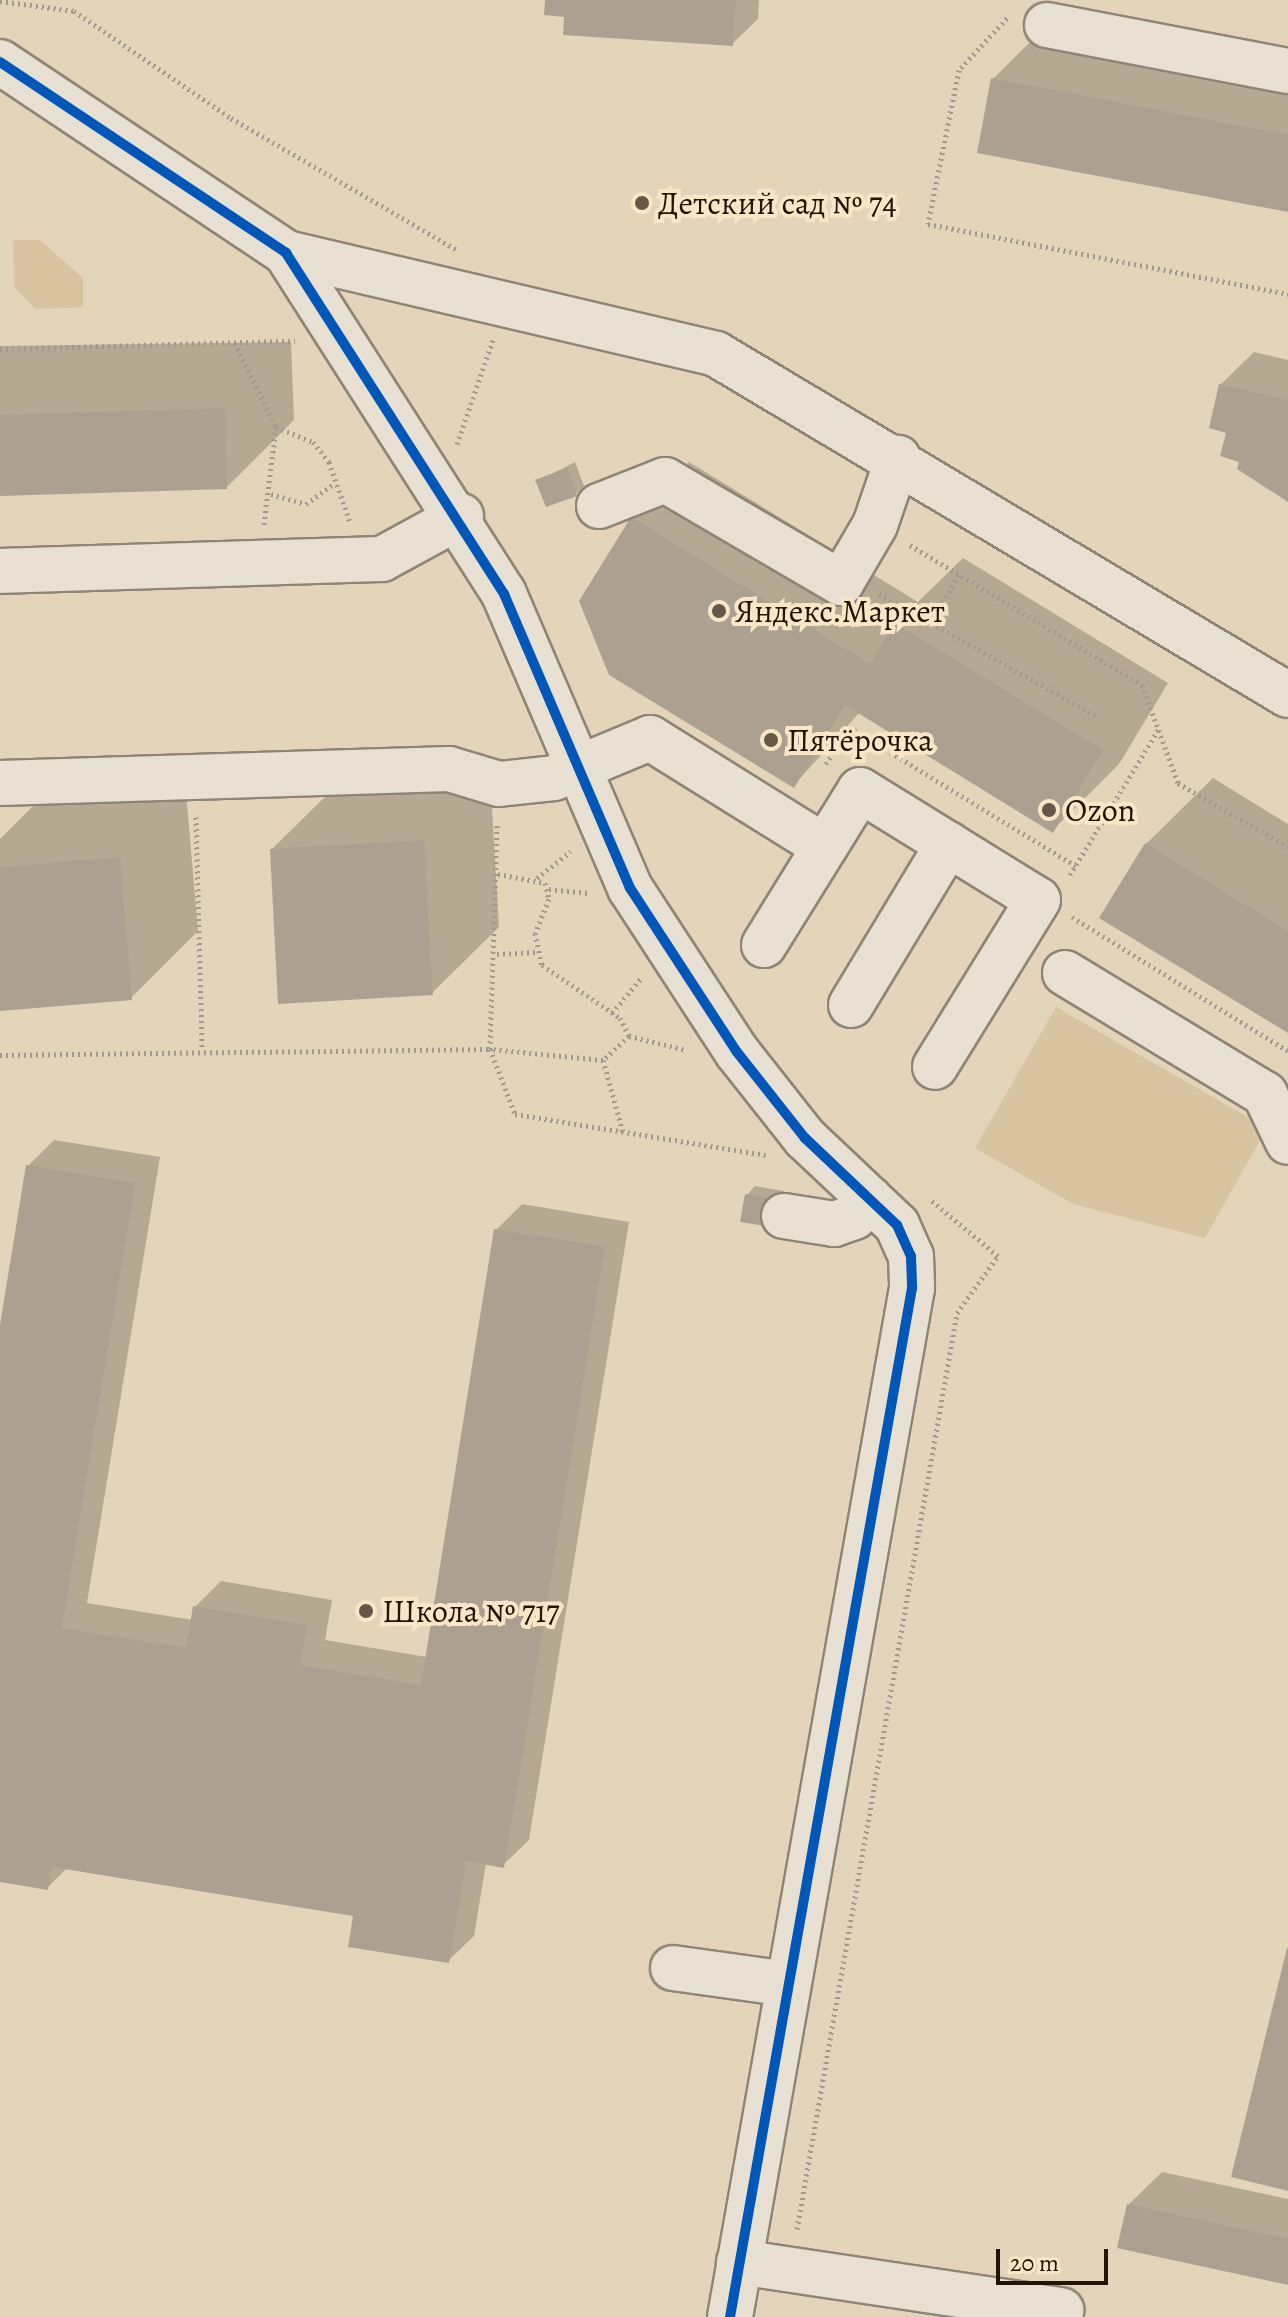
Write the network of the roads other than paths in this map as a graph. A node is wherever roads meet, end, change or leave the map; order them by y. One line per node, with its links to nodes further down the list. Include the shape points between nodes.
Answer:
1 (1047, 25): 3 (street)
2 (0, 62): 4 (street)
3 (1288, 71)
4 (286, 253): 5 (street, via 716,354); 7 (street)
5 (898, 458): 6 (street, via 875,525 841,583 665,480); 9 (street)
6 (599, 506)
7 (461, 516): 8 (street, via 382,559); 10 (street, via 504,594)
8 (0, 571)
9 (1288, 695)
10 (575, 771): 11 (street, via 499,784 449,769); 13 (street, via 650,738); 19 (street, via 630,888 737,1052 805,1138)
11 (0, 783)
12 (948, 844): 13 (street, via 860,790); 16 (street); 17 (street, via 1047,899)
13 (825, 847): 14 (street)
14 (764, 945)
15 (1065, 973): 18 (street, via 1265,1094)
16 (851, 1005)
17 (935, 1067)
18 (1288, 1142)
19 (870, 1199): 20 (street, via 834,1224); 22 (street, via 897,1225 911,1256 912,1288)
20 (784, 1216)
21 (673, 1968): 22 (street)
22 (788, 1984): 23 (street)
23 (739, 2262): 24 (street); 25 (street)
24 (1061, 2310)
25 (730, 2317)

